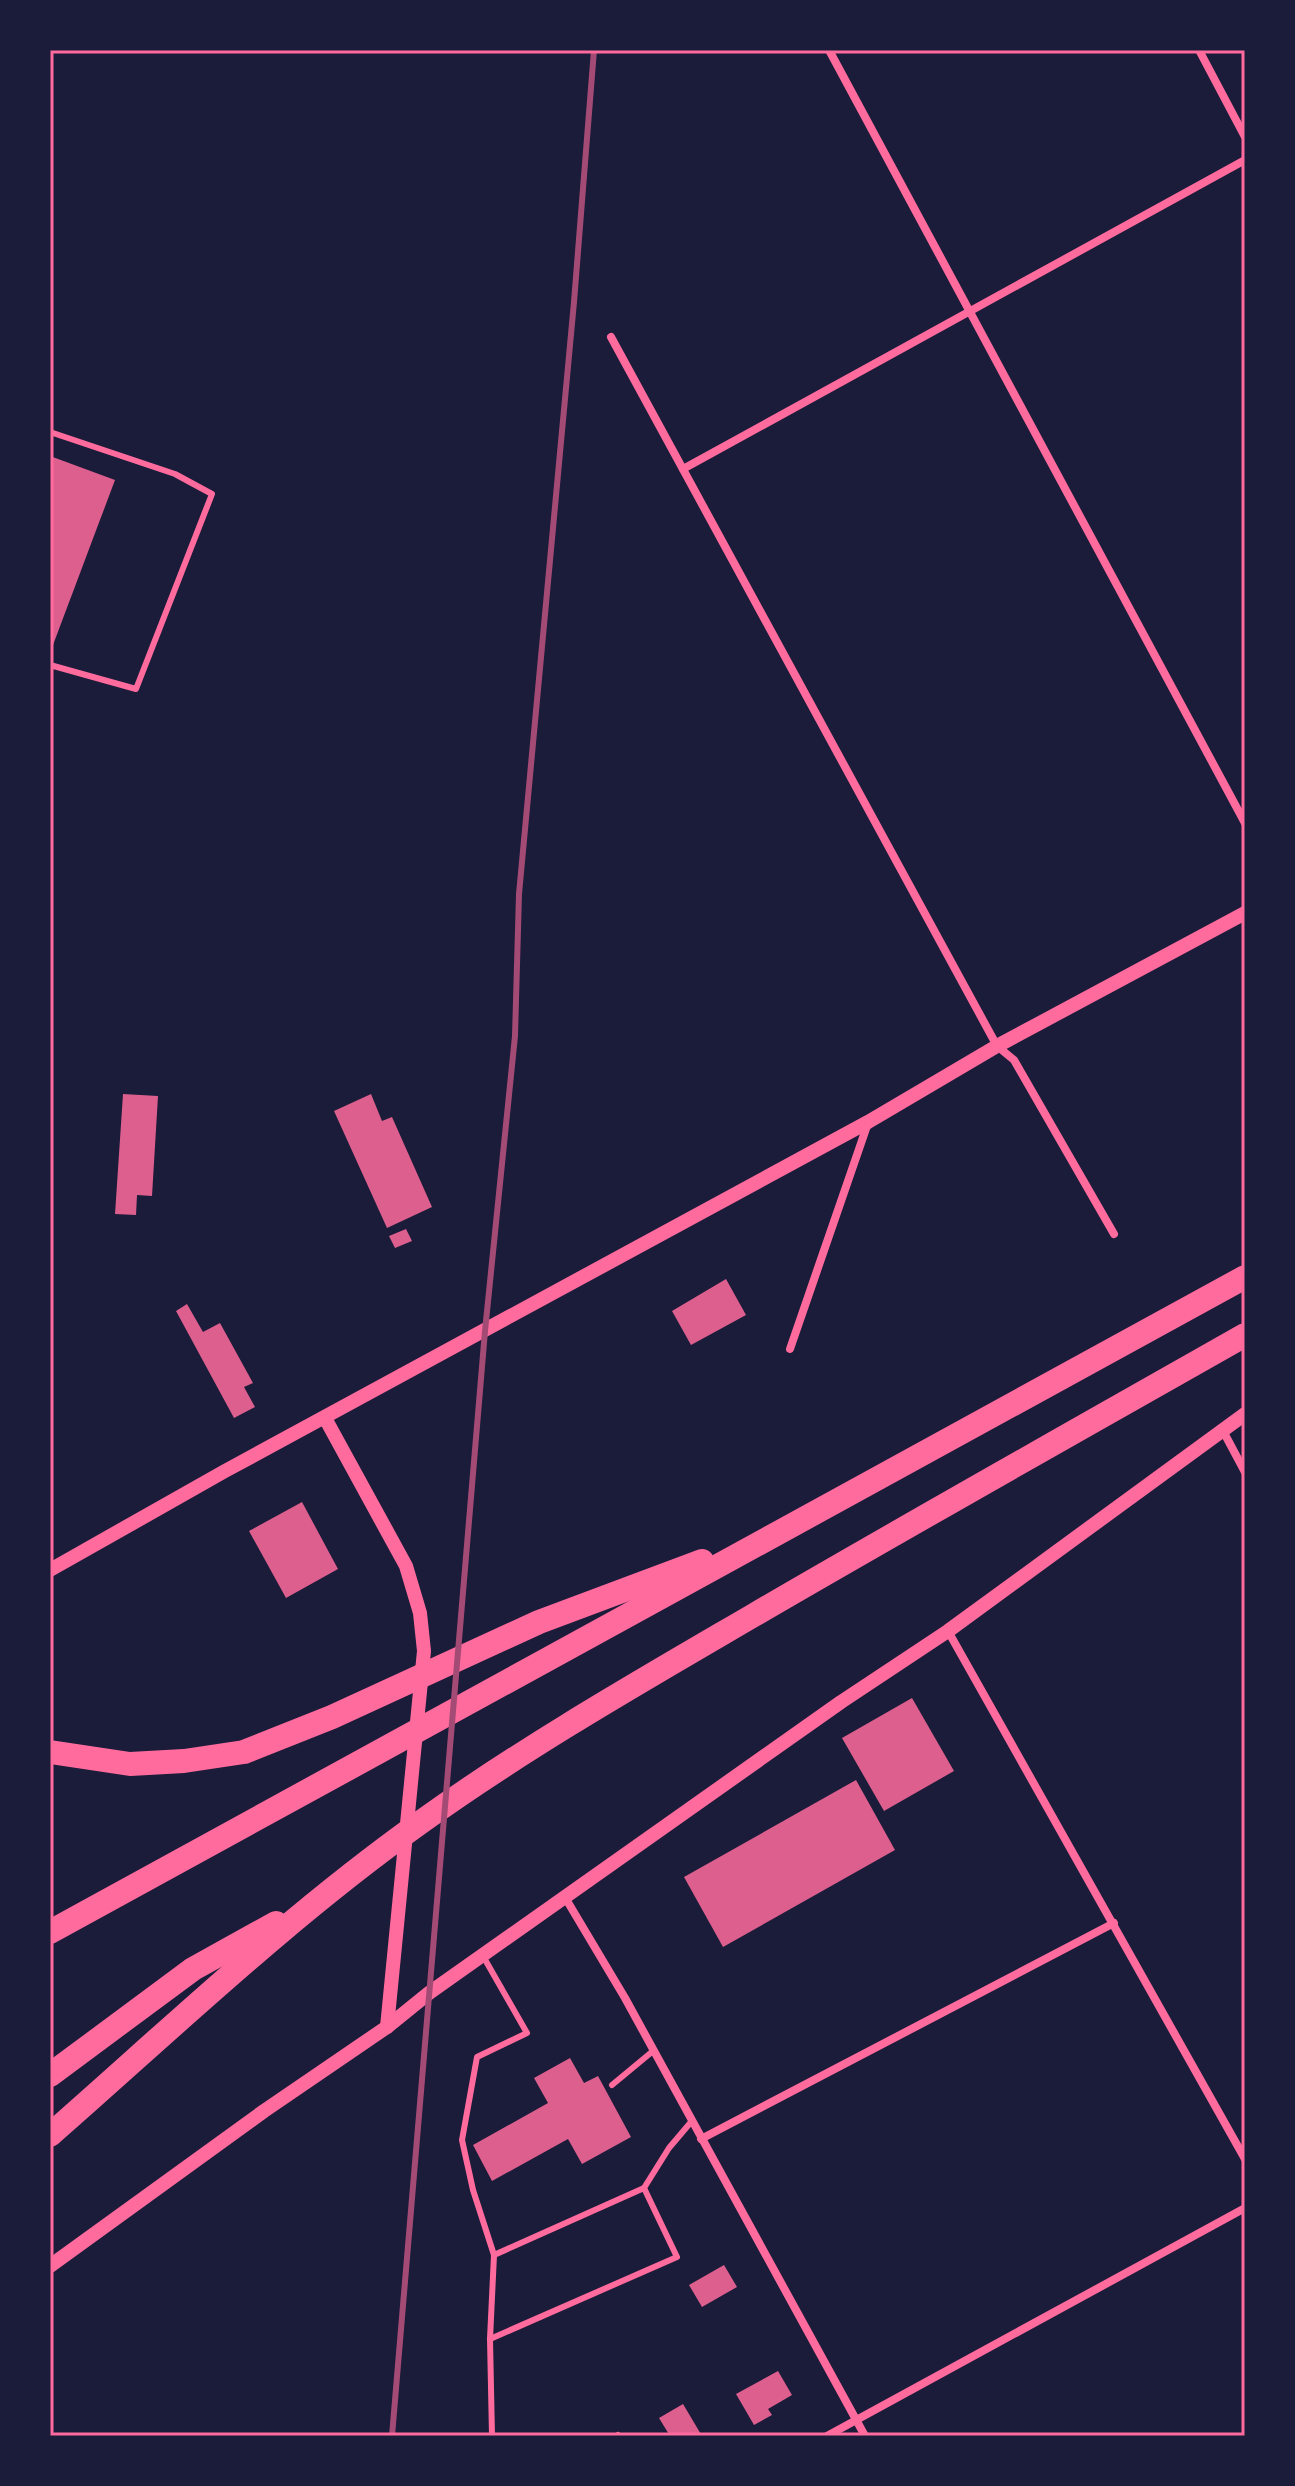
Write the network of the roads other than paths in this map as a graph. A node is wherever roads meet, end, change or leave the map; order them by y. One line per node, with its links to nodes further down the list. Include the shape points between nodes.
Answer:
1 (829, 50): 5 (street)
2 (1199, 50): 3 (street)
3 (1245, 137)
4 (1245, 160): 5 (street)
5 (969, 311): 8 (street); 10 (street)
6 (611, 337): 8 (street)
7 (50, 432): 9 (lane, via 175,474 212,494 136,689)
8 (683, 469): 12 (street)
9 (50, 665)
10 (1245, 823)
11 (1245, 913): 12 (street)
12 (997, 1046): 13 (street); 14 (street, via 1014,1060)
13 (868, 1122): 17 (street); 19 (street)
14 (1114, 1234)
15 (1245, 1277): 22 (highway)
16 (1245, 1335): 26 (highway, via 663,1668 423,1820)
17 (790, 1349)
18 (1245, 1414): 20 (street)
19 (325, 1418): 23 (street); 33 (street, via 406,1566 424,1651)
20 (1221, 1429): 21 (street); 24 (street)
21 (1245, 1472)
22 (779, 1532): 25 (highway, via 539,1622 244,1752 130,1764); 27 (highway)
23 (50, 1570)
24 (948, 1631): 28 (street); 30 (street)
25 (50, 1752)
26 (322, 1897): 35 (highway, via 193,1969); 38 (highway)
27 (111, 1898): 29 (highway); 31 (highway)
28 (566, 1899): 32 (street); 34 (street)
29 (50, 1920)
30 (1114, 1923): 39 (street); 40 (street)
31 (50, 1932)
32 (483, 1956): 33 (street); 43 (lane, via 527,2033 477,2057 462,2140)
33 (387, 2027): 44 (street)
34 (653, 2051): 36 (lane); 37 (street)
35 (50, 2075)
36 (612, 2085)
37 (691, 2122): 39 (street); 41 (lane)
38 (50, 2135)
39 (701, 2139): 46 (street)
40 (1245, 2159)
41 (644, 2188): 43 (lane); 45 (lane, via 677,2257)
42 (1245, 2208): 46 (street)
43 (494, 2255): 45 (lane)
44 (50, 2266)
45 (490, 2339): 47 (lane)
46 (856, 2419): 48 (street); 49 (street)
47 (492, 2436)
48 (827, 2436)
49 (865, 2436)

